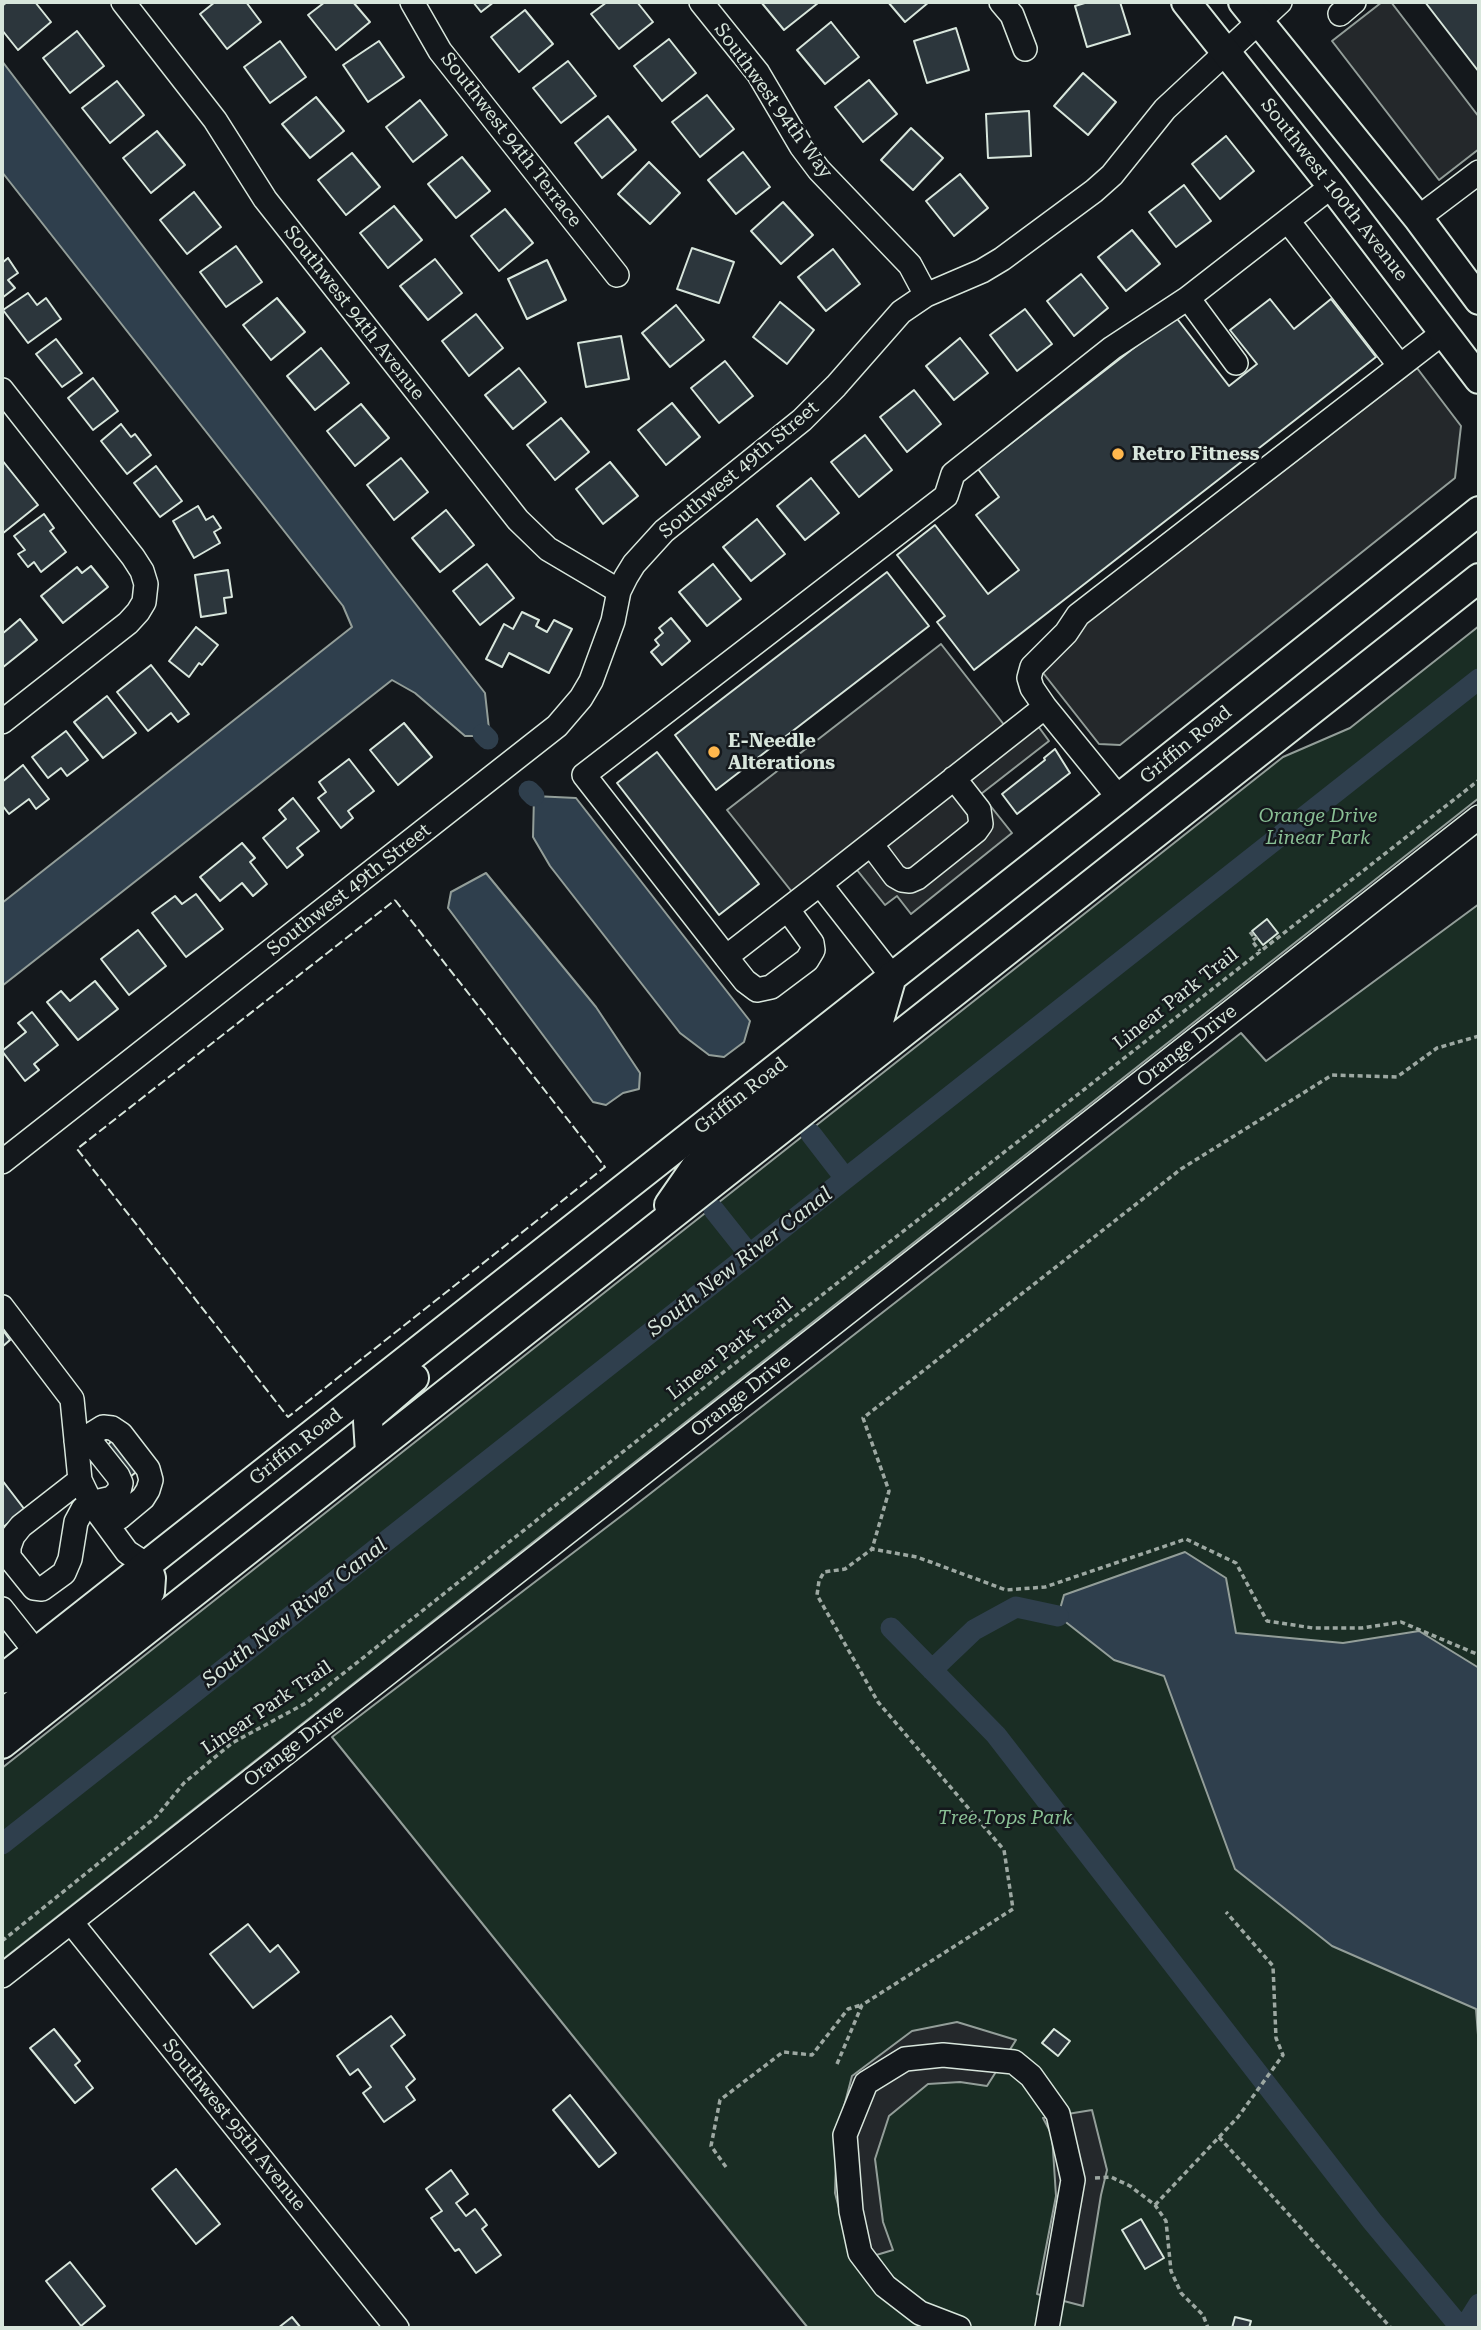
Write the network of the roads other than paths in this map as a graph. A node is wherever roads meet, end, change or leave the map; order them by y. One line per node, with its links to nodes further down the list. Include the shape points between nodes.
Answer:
1 (123, 2): 25 (street, Southwest 94th Avenue, via 215,120 265,199 518,520 548,549)
2 (412, 2): 14 (street, Southwest 94th Terrace, via 440,51)
3 (701, 2): 16 (street, Southwest 94th Way, via 758,73 819,170 910,265)
4 (1002, 2): 8 (street)
5 (1186, 2): 9 (main road, Southwest 100th Avenue)
6 (1280, 2): 7 (street, Southwest 49th Street)
7 (1251, 11): 9 (street, Southwest 49th Street); 12 (main road)
8 (1025, 49)
9 (1226, 51): 11 (main road, Southwest 100th Avenue); 16 (street, Southwest 49th Street, via 1165,109 1094,191 1002,259)
10 (1476, 182): 12 (street)
11 (1332, 186): 13 (street); 18 (main road, Southwest 100th Avenue)
12 (1418, 218): 15 (main road)
13 (1287, 221): 17 (street); 20 (street)
14 (617, 275)
15 (1475, 287)
16 (926, 295): 25 (street, Southwest 49th Street, via 892,321 802,420 664,531 634,564)
17 (1188, 298): 19 (street); 34 (street, via 1101,356 953,474 946,496 584,775)
18 (1444, 332): 20 (street); 21 (main road, Southwest 100th Avenue)
19 (1236, 363)
20 (1400, 366): 26 (street, via 1078,615 1032,667 1032,688)
21 (1479, 379)
22 (2, 390): 27 (street, via 133,557 146,584 138,612 128,623)
23 (1479, 511): 29 (main road, Griffin Road)
24 (1479, 578): 38 (main road)
25 (618, 591): 36 (street, Southwest 49th Street, via 613,621 591,681 557,726)
26 (1045, 707): 28 (street); 29 (street)
27 (2, 722)
28 (954, 778): 31 (street); 31 (street, via 979,810 981,824 917,878 910,881 895,876)
29 (1119, 799): 35 (main road, Griffin Road)
30 (1479, 817): 51 (street, Orange Drive)
31 (871, 844): 32 (street)
32 (820, 884): 33 (street); 35 (street)
33 (788, 910): 34 (street); 34 (street, via 812,943 807,960 771,987 757,990)
34 (726, 957)
35 (892, 976): 37 (main road, Griffin Road); 38 (main road, via 879,1021 694,1169)
36 (2, 1162)
37 (580, 1224): 41 (main road, via 549,1264 371,1415); 45 (main road, Griffin Road)
38 (654, 1228): 41 (main road)
39 (2, 1307): 40 (street, via 72,1399)
40 (82, 1439): 42 (street); 43 (street, via 121,1483 112,1498); 44 (street, via 103,1427 112,1428 148,1469 151,1480 143,1499)
41 (370, 1452): 50 (main road)
42 (80, 1480): 43 (street); 43 (street, via 13,1536 9,1557 34,1588 42,1589 64,1573 71,1559 76,1521 83,1509)
43 (97, 1501): 44 (street); 45 (street, via 127,1552)
44 (119, 1518): 45 (street, via 138,1543)
45 (147, 1565): 47 (main road, Griffin Road); 49 (main road, via 150,1592 143,1602)
46 (2, 1609): 47 (street)
47 (36, 1652): 48 (main road, Griffin Road)
48 (2, 1679)
49 (2, 1714)
50 (2, 1744)
51 (71, 1922): 52 (street, Orange Drive); 53 (street, Southwest 95th Avenue)
52 (2, 1976)
53 (397, 2328)
54 (959, 2328): 55 (street, via 920,2313 885,2286 860,2253 851,2211 845,2135 866,2083 905,2059 943,2055 1014,2062 1031,2076 1058,2114 1073,2180)
55 (1047, 2328)

